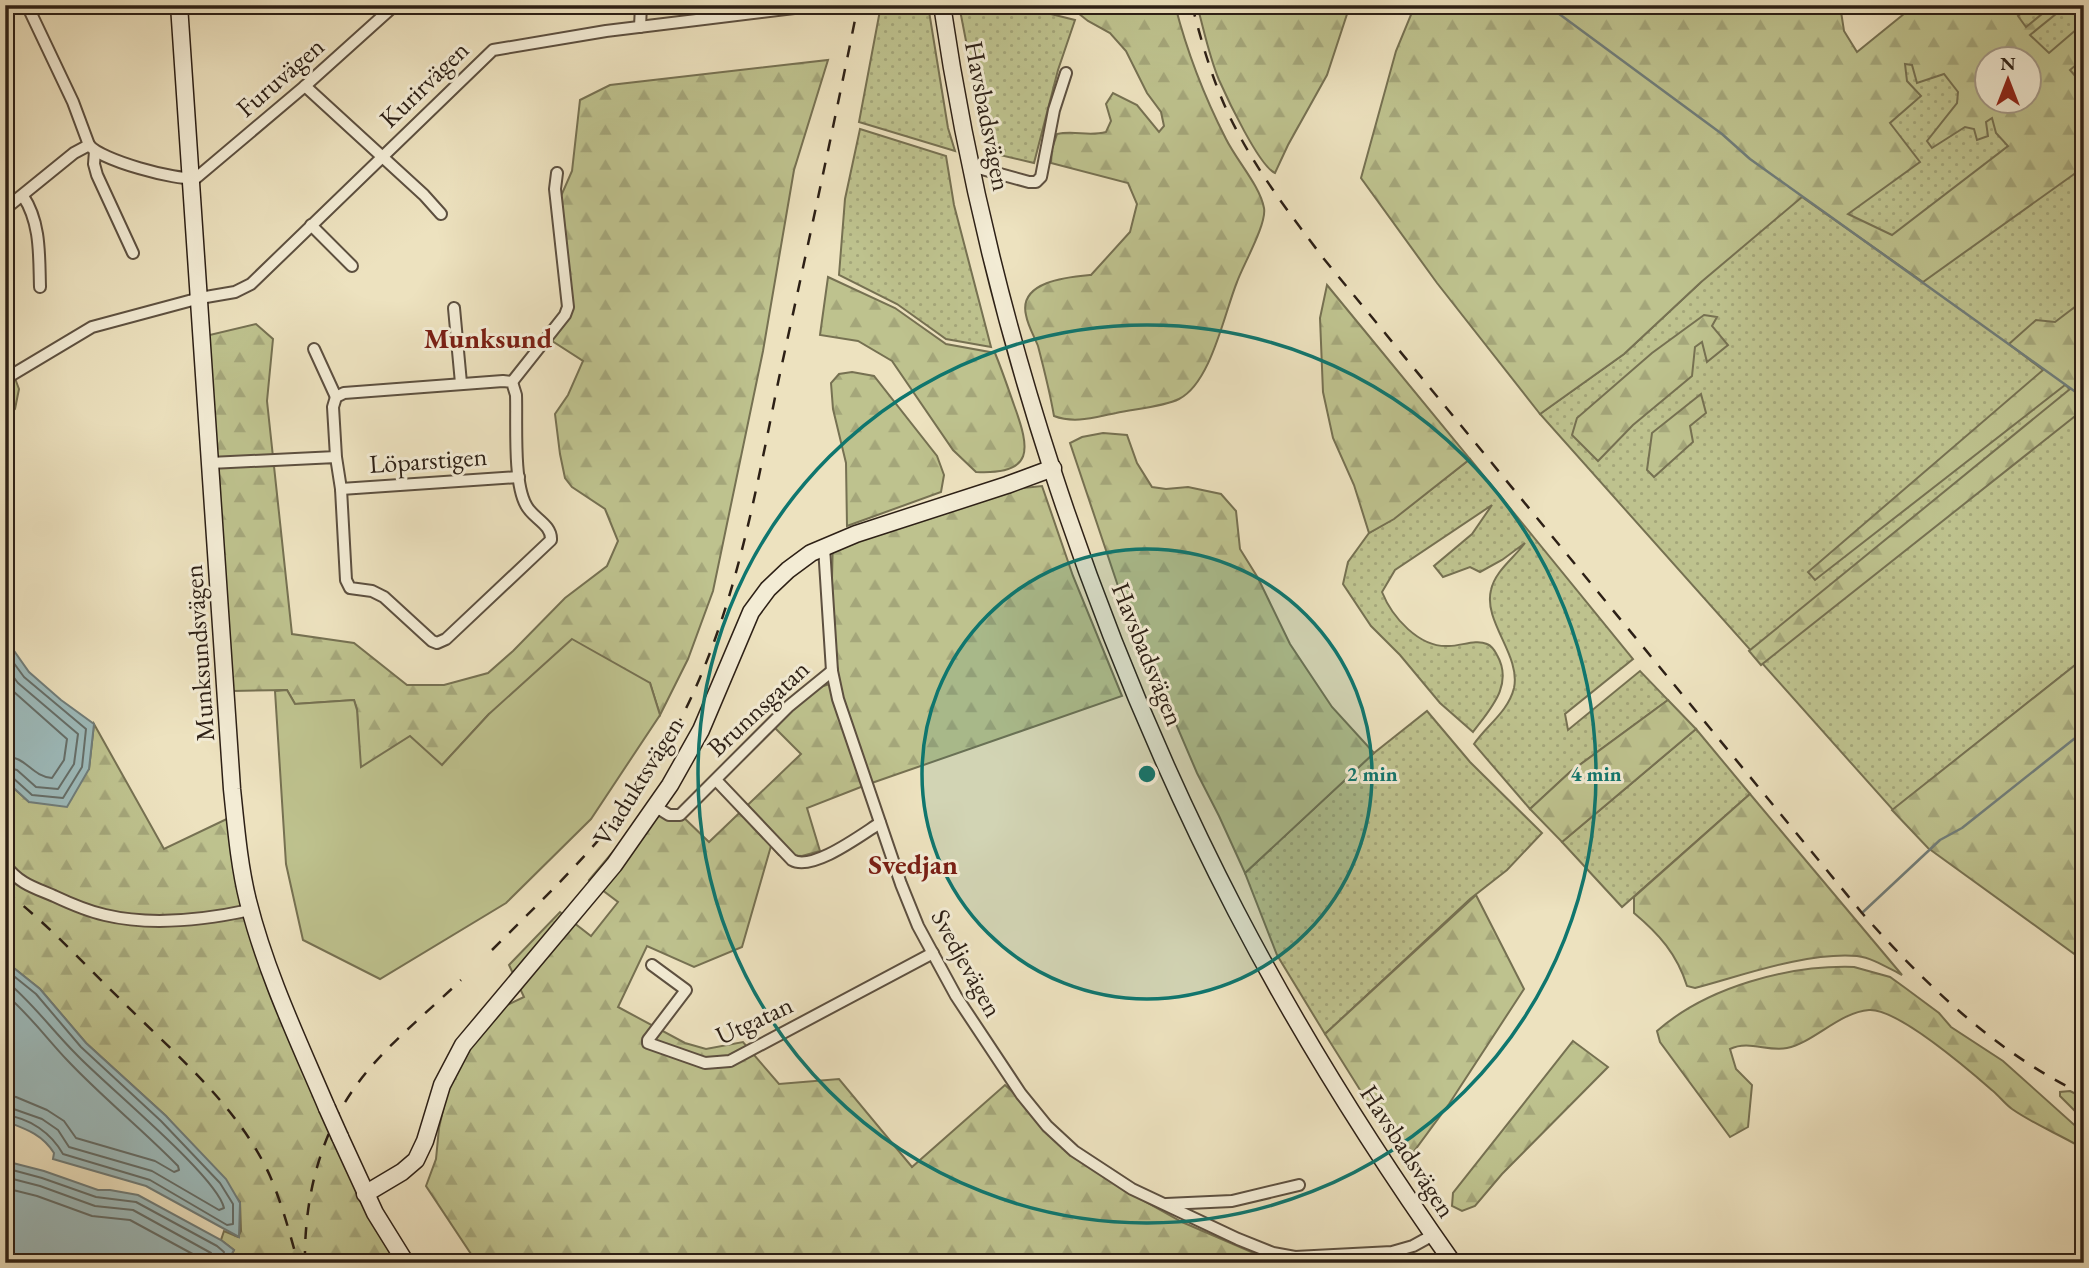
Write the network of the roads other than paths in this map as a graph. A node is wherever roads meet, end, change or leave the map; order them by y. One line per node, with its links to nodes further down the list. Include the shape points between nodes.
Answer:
1 (27, 5): 10 (street)
2 (179, 5): 14 (street, Munksundsvägen)
3 (395, 5): 9 (street, Furuvägen)
4 (641, 5): 7 (street)
5 (819, 5): 7 (street, Kurirvägen)
6 (942, 5): 12 (street, Havsbadsvägen)
7 (640, 27): 11 (street, Kurirvägen, via 493,50)
8 (1066, 73): 12 (street, via 1041,177 1029,182)
9 (304, 86): 11 (street); 14 (street, Furuvägen)
10 (92, 148): 14 (street, via 155,172); 15 (street, via 74,153); 19 (street, via 97,175)
11 (380, 158): 17 (street); 18 (street, Kurirvägen)
12 (971, 166): 31 (street, Havsbadsvägen, via 1002,297)
13 (557, 173): 26 (street, via 567,309)
14 (191, 178): 22 (street, Munksundsvägen)
15 (23, 196): 16 (street); 21 (street, via 36,229)
16 (5, 209)
17 (440, 214)
18 (311, 225): 20 (street); 22 (street, Kurirvägen, via 251,284)
19 (133, 253)
20 (352, 266)
21 (40, 288)
22 (200, 298): 25 (street, Kurirvägen, via 92,327); 30 (street, Munksundsvägen)
23 (454, 308): 27 (street)
24 (314, 349): 28 (street)
25 (5, 379)
26 (512, 382): 27 (street); 32 (street)
27 (461, 383): 28 (street)
28 (336, 397): 29 (street)
29 (336, 457): 30 (street); 33 (street)
30 (210, 463): 40 (street, Munksundsvägen, via 232,789)
31 (1053, 468): 34 (street, Viaduktsvägen); 46 (street, Havsbadsvägen, via 1113,638 1213,864 1312,1048)
32 (519, 477): 33 (street, Löparstigen); 33 (street, via 526,506 547,527 551,540 437,643 384,597 350,588)
33 (341, 489)
34 (824, 547): 35 (street, Svedjevägen); 37 (street, Viaduktsvägen, via 788,570 751,612 701,730)
35 (832, 671): 36 (street, Brunnsgatan, via 789,706); 38 (street, Svedjevägen)
36 (716, 780): 37 (street, Brunnsgatan, via 680,815); 38 (street, Brunnsgatan, via 793,861 807,863 822,857)
37 (656, 807): 44 (street, Viaduktsvägen, via 614,865 463,1045 442,1085 415,1160)
38 (880, 823): 41 (street, Svedjevägen, via 901,884)
39 (5, 865): 40 (street, via 17,880 106,915 164,921)
40 (250, 910): 44 (street, Munksundsvägen, bridge, via 276,990)
41 (933, 953): 42 (street, Utgatan, via 730,1061 716,1063 692,1060 648,1043 686,990); 45 (street, Svedjevägen, via 970,1017 1047,1126 1103,1172)
42 (652, 965)
43 (1299, 1185): 45 (street, via 1232,1201)
44 (365, 1194): 48 (street, Munksundsvägen)
45 (1163, 1205): 47 (street, Svedjevägen)
46 (1433, 1235): 47 (street, Svedjevägen, via 1392,1252); 49 (street, Havsbadsvägen)
47 (1297, 1260)
48 (406, 1263)
49 (1452, 1263)

